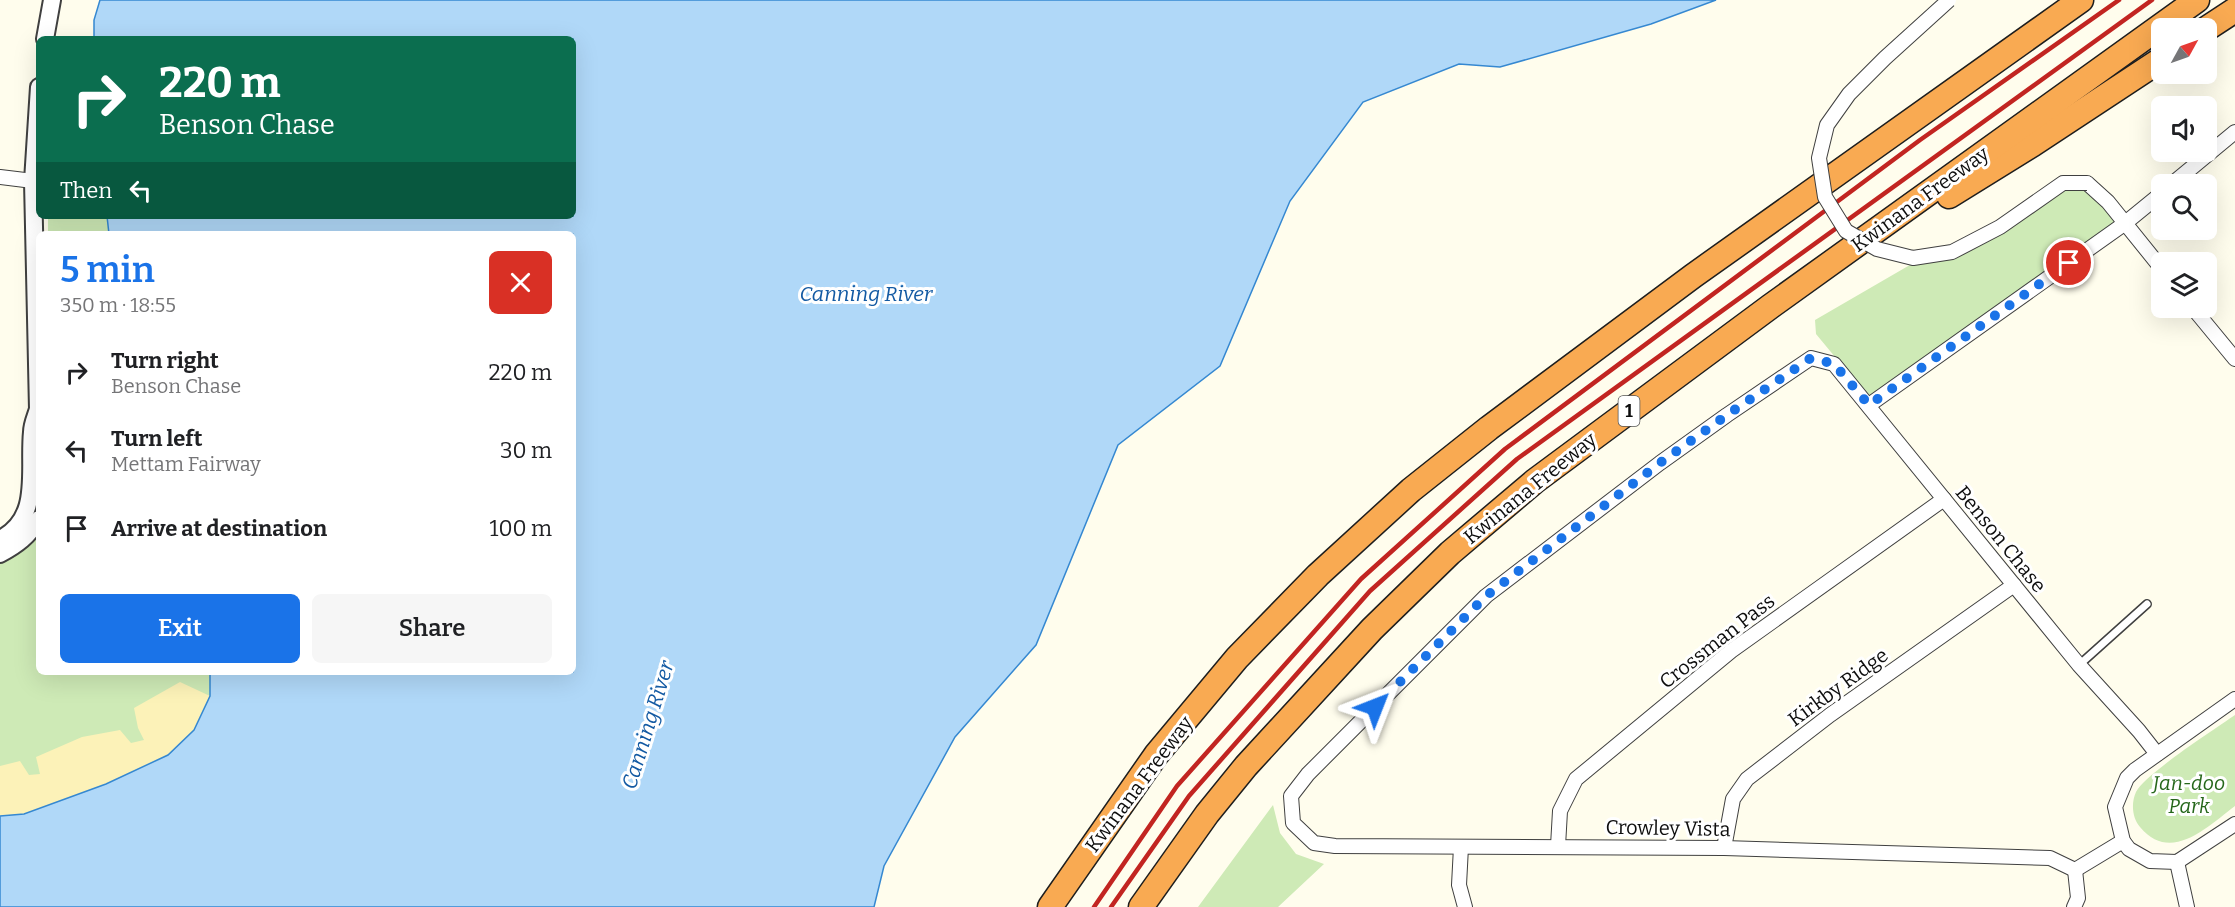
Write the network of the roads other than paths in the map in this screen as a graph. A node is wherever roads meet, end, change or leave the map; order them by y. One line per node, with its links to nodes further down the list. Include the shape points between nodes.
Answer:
1 (52, 0): 9 (street)
2 (1949, 0): 17 (street, bridge, via 1849,94 1827,125 1819,158 1825,197 1846,231 1878,249 1913,258 1952,252 2000,227 2063,183 2087,183)
3 (2073, 0): 8 (highway)
4 (2081, 0): 8 (highway, Kwinana Freeway)
5 (2197, 0): 20 (highway, Kwinana Freeway / 1)
6 (2235, 10): 7 (highway)
7 (2217, 22)
8 (2041, 29): 42 (highway, Kwinana Freeway, via 1693,276 1411,490 1318,575 1237,658 1156,755)
9 (46, 36)
10 (2151, 66): 20 (highway, 1)
11 (2235, 132): 13 (street)
12 (36, 134): 15 (street)
13 (2184, 174)
14 (0, 177): 15 (street)
15 (33, 181): 19 (street)
16 (2151, 202): 17 (street)
17 (2124, 224): 18 (street); 23 (street)
18 (2151, 256)
19 (36, 296)
20 (1771, 306): 43 (highway, Kwinana Freeway / 1, via 1534,481 1411,590 1246,766)
21 (2201, 318): 22 (street)
22 (2235, 359)
23 (1869, 405): 25 (street, Benson Chase); 34 (street, Benson Chase, via 1834,364 1811,358 1660,463 1486,596 1308,774)
24 (36, 419): 27 (street, via 32,430 33,488 18,526)
25 (1944, 499): 29 (street, Benson Chase); 37 (street, Crossman Pass, via 1731,651 1576,779 1560,812)
26 (36, 524): 28 (street, via 31,533)
27 (0, 539)
28 (0, 554)
29 (2014, 585): 31 (street, Benson Chase); 39 (street, Kirkby Ridge, via 1747,779 1733,799)
30 (2146, 604): 31 (lane)
31 (2079, 665): 33 (street, Benson Chase)
32 (2235, 699): 33 (street)
33 (2157, 754): 36 (street, via 2135,770 2121,789 2115,807)
34 (1292, 796): 38 (street, Crowley Vista, via 1293,823 1314,843)
35 (2235, 824): 40 (street)
36 (2123, 840): 40 (street, via 2128,849 2150,861); 41 (street)
37 (1558, 846): 38 (street, Crowley Vista); 39 (street, Crowley Vista)
38 (1461, 847): 44 (street, via 1458,885)
39 (1724, 848): 41 (street, Crowley Vista, via 2050,858)
40 (2177, 862): 46 (street)
41 (2075, 870): 45 (street, via 2078,898)
42 (1050, 907)
43 (1141, 907)
44 (1465, 907)
45 (2074, 907)
46 (2187, 907)

